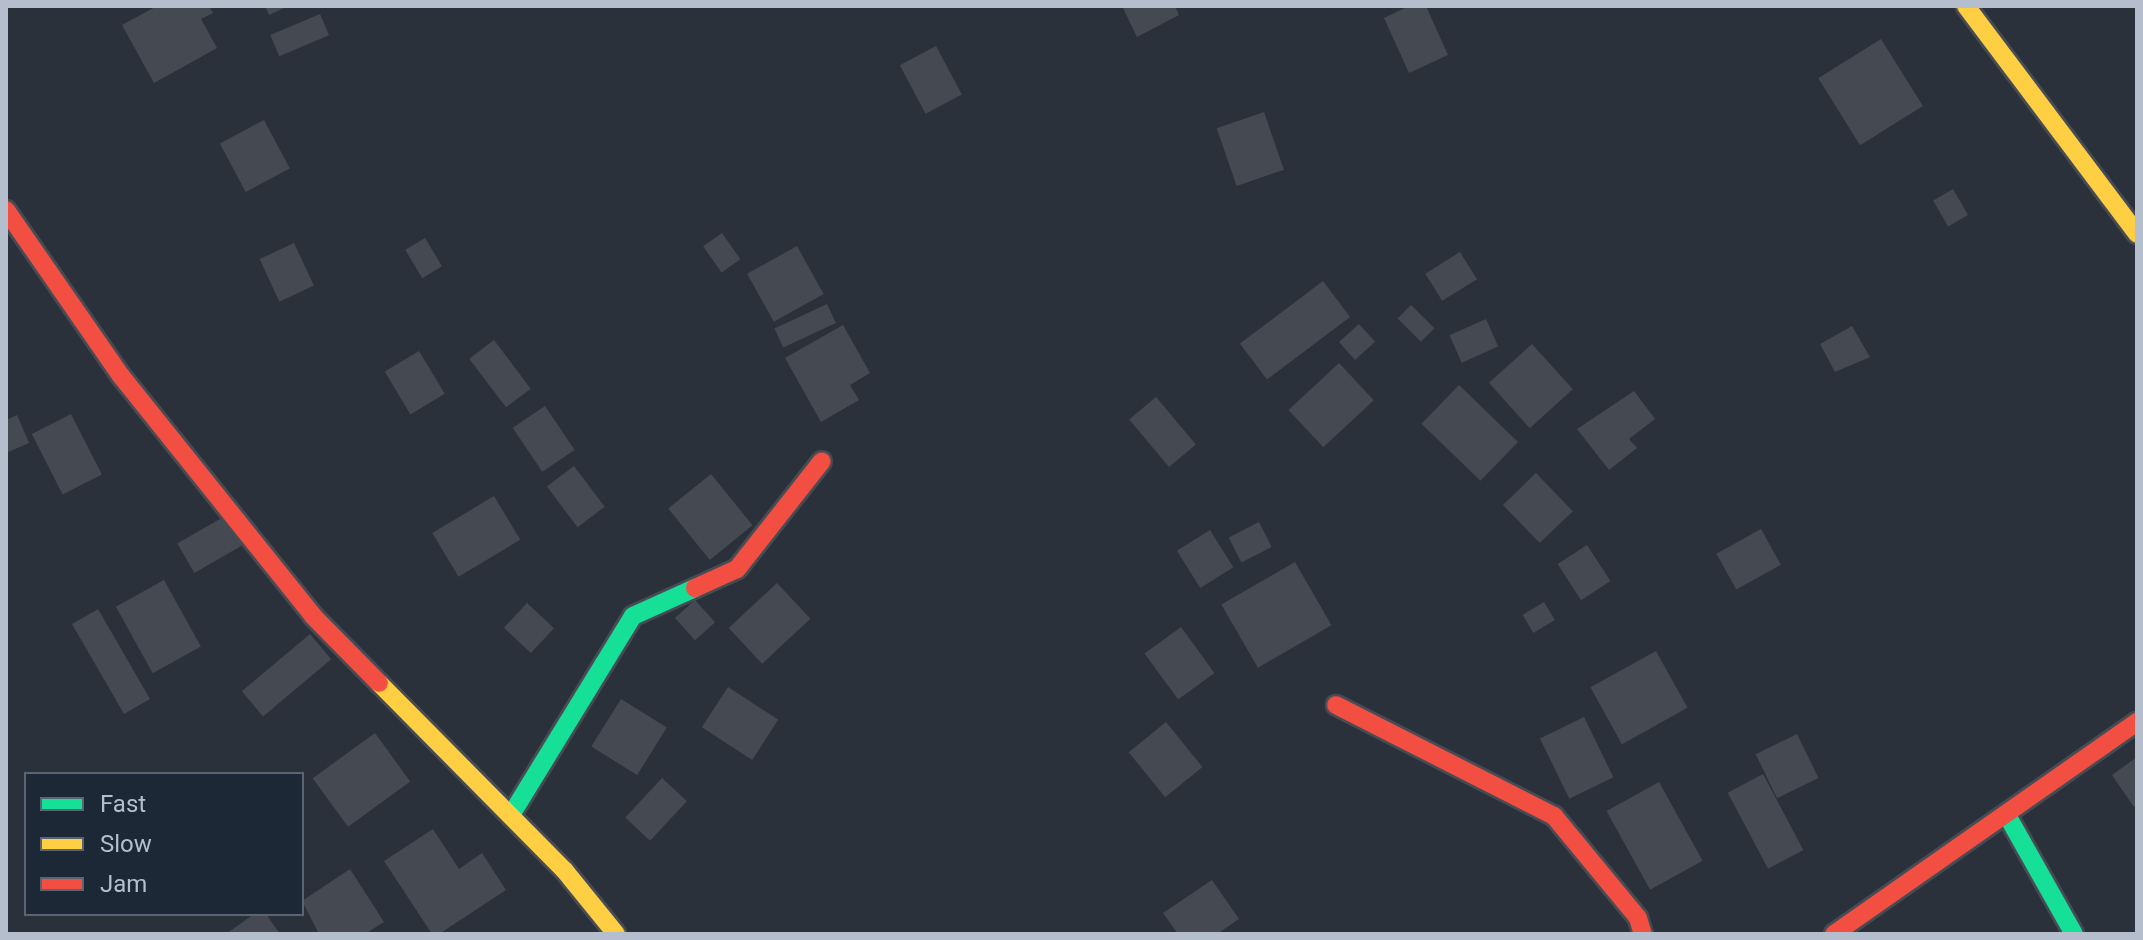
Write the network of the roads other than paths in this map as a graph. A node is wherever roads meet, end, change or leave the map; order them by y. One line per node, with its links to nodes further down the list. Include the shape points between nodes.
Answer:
1 (1966, 6): 3 (street)
2 (6, 210): 7 (street, via 121,376 313,616)
3 (2137, 234)
4 (822, 461): 7 (street, via 737,569 633,616)
5 (1336, 705): 10 (street, via 1554,816 1638,918)
6 (2137, 722): 8 (street)
7 (511, 815): 9 (street)
8 (2008, 817): 11 (street); 12 (street)
9 (616, 934)
10 (1643, 934)
11 (1834, 934)
12 (2074, 934)

